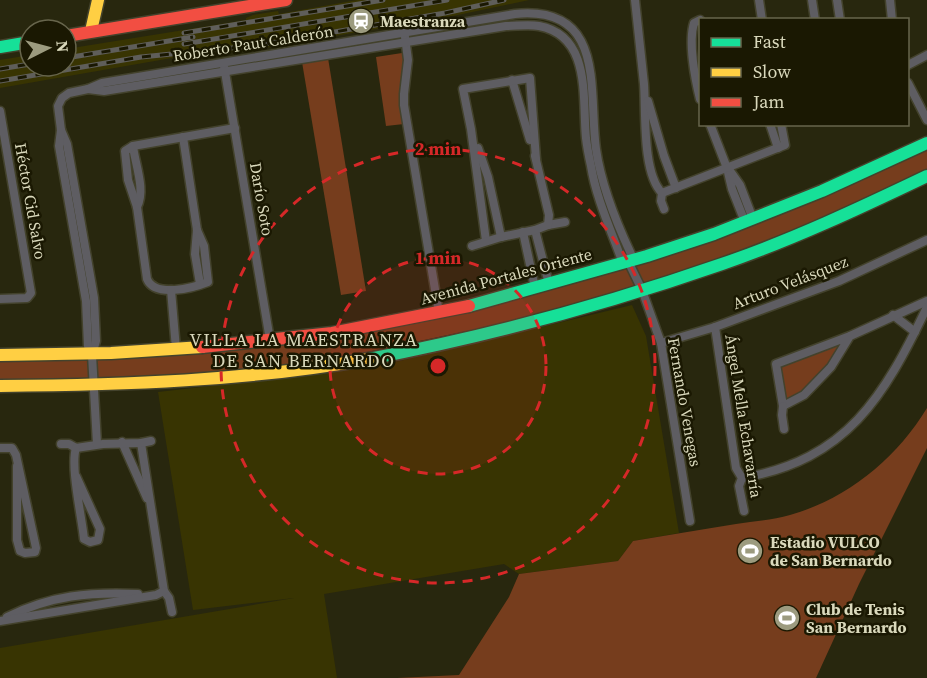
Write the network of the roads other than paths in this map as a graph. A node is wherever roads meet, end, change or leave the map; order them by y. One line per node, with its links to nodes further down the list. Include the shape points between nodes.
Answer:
1 (98, 0): 14 (street)
2 (286, 0): 8 (street)
3 (635, 0): 24 (street)
4 (759, 0): 9 (street)
5 (812, 0): 10 (street)
6 (837, 0): 11 (street)
7 (890, 0): 12 (street)
8 (255, 3): 14 (street)
9 (762, 18)
10 (815, 18)
11 (840, 18)
12 (892, 18)
13 (699, 20): 25 (street, via 692,32)
14 (91, 31): 15 (street)
15 (78, 34)
16 (405, 37): 21 (street, Roberto Paut Calderón); 51 (street, Roberto Paut Calderón, via 527,13 548,15 570,28 586,51 591,67 596,148 631,254); 59 (street, via 408,60 404,105)
17 (18, 44): 18 (street)
18 (0, 47)
19 (927, 55): 20 (street)
20 (909, 64)
21 (224, 67): 31 (street, Darío Soto); 68 (street, Roberto Paut Calderón, via 102,83 62,98 58,111 59,146)
22 (512, 80): 32 (street, via 463,89); 36 (street); 36 (street, via 530,78)
23 (909, 85): 27 (street)
24 (644, 86): 39 (street); 40 (street, via 648,155)
25 (699, 93)
26 (0, 111): 56 (street, Héctor Cid Salvo, via 31,289 30,296 21,299)
27 (927, 120)
28 (711, 126): 37 (street)
29 (771, 126): 35 (street)
30 (781, 126): 35 (street)
31 (235, 128): 33 (street); 64 (street, Darío Soto)
32 (471, 129): 47 (street, via 488,177); 49 (street)
33 (183, 137): 54 (street, via 197,230 203,241 209,278 207,283); 54 (street, via 133,146 124,154 137,207 148,283 155,289)
34 (927, 143): 42 (street, Avenida Portales Oriente)
35 (782, 147): 37 (street)
36 (536, 159): 44 (street)
37 (727, 168): 39 (street); 42 (street, via 740,185)
38 (927, 176): 55 (street, via 843,216 734,260)
39 (676, 188): 40 (street)
40 (662, 193): 41 (street)
41 (664, 210)
42 (749, 220): 51 (street, Avenida Portales Oriente)
43 (565, 222): 44 (street)
44 (548, 225): 45 (street)
45 (535, 231): 46 (street); 52 (street)
46 (523, 232): 47 (street); 53 (street)
47 (501, 237): 49 (street)
48 (927, 240): 61 (street, Arturo Velásquez, via 839,281)
49 (486, 241): 50 (street)
50 (472, 246)
51 (628, 261): 52 (street, Avenida Portales Oriente); 55 (street, Roberto Paut Calderón)
52 (549, 284): 53 (street, Avenida Portales Oriente)
53 (535, 288): 59 (street, Avenida Portales Oriente)
54 (171, 290): 66 (street)
55 (642, 290): 65 (street, Fernando Venegas); 69 (street, via 533,323 346,363 234,377)
56 (0, 299)
57 (927, 301): 60 (street)
58 (927, 308): 62 (street)
59 (439, 313): 64 (street, Avenida Portales Oriente)
60 (893, 315): 62 (street); 63 (street)
61 (715, 327): 65 (street, Arturo Velásquez); 82 (street, Ángel Mella Echavarría, via 736,468)
62 (915, 332): 82 (street, via 880,395 849,429 799,462)
63 (850, 336): 71 (street, via 831,367 804,395); 71 (street, via 776,364)
64 (270, 340): 66 (street, Avenida Portales Oriente)
65 (661, 343): 85 (street, Fernando Venegas)
66 (176, 349): 68 (street, Avenida Portales Oriente)
67 (0, 355): 68 (street, Avenida Portales Oriente)
68 (92, 355): 69 (street, Roberto Paut Calderón)
69 (95, 385): 70 (street); 77 (street, Roberto Paut Calderón)
70 (0, 386)
71 (783, 406): 72 (street)
72 (784, 429)
73 (151, 441): 75 (street)
74 (122, 442): 75 (street); 77 (street); 83 (street)
75 (141, 443): 83 (street)
76 (61, 444): 79 (street)
77 (97, 444): 79 (street)
78 (0, 448): 80 (street, via 12,448)
79 (76, 448): 81 (street)
80 (17, 466): 80 (street, via 36,548 35,552 20,551 17,540)
81 (76, 476): 81 (street, via 84,539 98,540 100,529)
82 (742, 477): 84 (street, Ángel Mella Echavarría)
83 (152, 509): 86 (street)
84 (744, 511)
85 (690, 521)
86 (160, 593): 87 (street, via 169,598); 88 (street); 88 (street, via 63,596)
87 (172, 612)
88 (0, 620)

